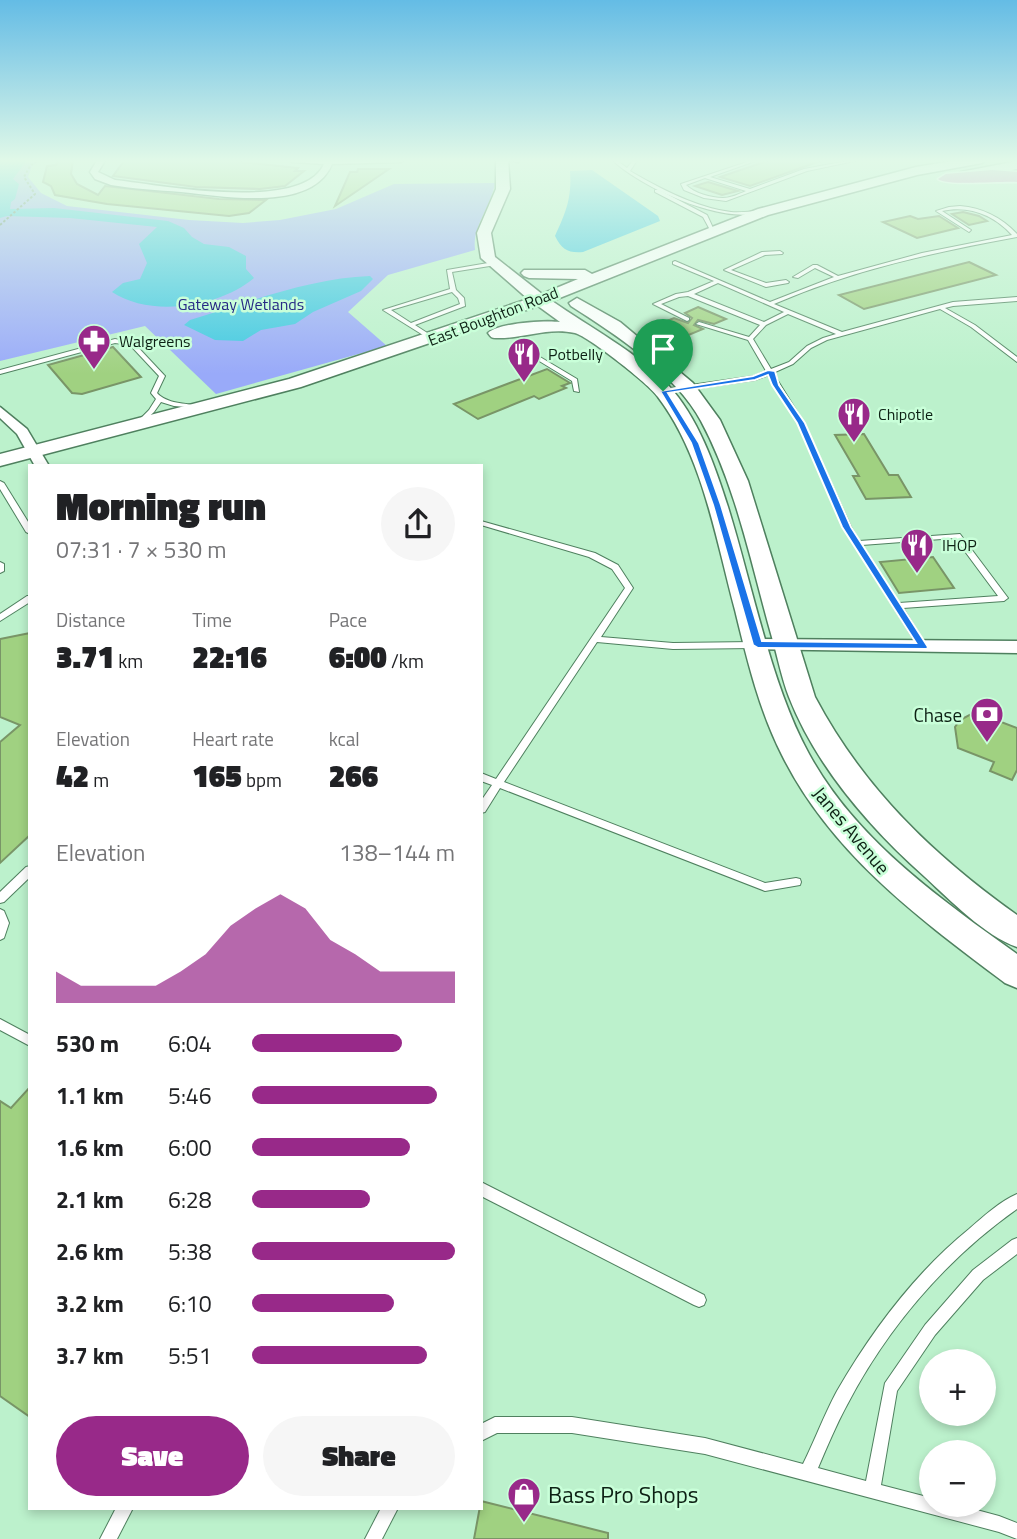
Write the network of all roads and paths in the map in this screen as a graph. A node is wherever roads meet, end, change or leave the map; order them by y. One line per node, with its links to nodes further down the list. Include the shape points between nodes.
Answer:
1 (485, 231): 9 (main road, via 488,258)
2 (502, 231): 6 (main road)
3 (715, 231): 5 (main road, East Boughton Road)
4 (758, 231): 10 (main road)
5 (709, 233): 11 (main road, East Boughton Road)
6 (500, 236)
7 (1016, 236): 13 (lane)
8 (780, 253): 17 (lane, via 764,253 727,270 766,285)
9 (501, 260): 12 (main road, Janes Avenue); 18 (lane, via 449,271); 21 (main road, Janes Avenue)
10 (676, 262): 15 (main road); 16 (lane)
11 (609, 272): 12 (main road); 19 (main road, East Boughton Road)
12 (529, 273): 19 (main road, Janes Avenue)
13 (836, 276): 14 (lane, via 815,266); 24 (lane)
14 (796, 277)
15 (639, 278)
16 (719, 281): 20 (lane); 24 (lane)
17 (786, 282)
18 (453, 290): 31 (lane, via 463,305); 31 (lane, via 386,310)
19 (557, 292): 21 (main road, East Boughton Road); 23 (main road, Janes Avenue)
20 (689, 295): 28 (lane, via 656,304); 30 (lane)
21 (539, 299): 26 (main road, Janes Avenue); 35 (main road, East Boughton Road)
22 (1017, 299): 25 (lane)
23 (583, 300): 26 (main road, East Boughton Road); 41 (main road, Janes Avenue)
24 (771, 303): 27 (lane)
25 (940, 307): 34 (lane); 38 (lane)
26 (555, 311): 32 (main road, Janes Avenue); 33 (main road, East Boughton Road)
27 (789, 311): 30 (lane); 34 (lane)
28 (687, 319)
29 (699, 324): 36 (lane)
30 (764, 324): 36 (lane)
31 (410, 325): 35 (lane)
32 (583, 330): 33 (main road, via 547,325); 43 (main road, Janes Avenue)
33 (496, 333): 49 (main road, East Boughton Road, via 304,397)
34 (842, 334): 39 (lane, via 809,347 791,363)
35 (433, 339): 45 (main road, East Boughton Road)
36 (750, 339): 39 (lane)
37 (533, 355): 42 (lane, via 575,380)
38 (1017, 360)
39 (771, 371): 41 (lane); 54 (lane, via 775,385 801,423)
40 (0, 372): 44 (lane, via 115,341 132,344 162,376 154,393)
41 (687, 387): 43 (lane); 62 (main road, Janes Avenue, via 731,463)
42 (577, 391)
43 (663, 391): 62 (main road, Janes Avenue, via 695,443)
44 (159, 399): 45 (lane); 47 (lane)
45 (201, 407): 47 (main road, East Boughton Road)
46 (0, 411): 49 (street, via 22,432)
47 (137, 424): 49 (main road, East Boughton Road)
48 (0, 460): 49 (main road, East Boughton Road)
49 (38, 463)
50 (28, 468): 51 (main road, East Boughton Road)
51 (0, 481): 53 (lane)
52 (483, 524): 61 (lane, via 592,555 615,567 629,588)
53 (28, 529)
54 (857, 543): 58 (lane); 58 (lane, via 957,536 1004,598)
55 (0, 564): 56 (lane)
56 (0, 571)
57 (28, 599): 60 (lane)
58 (897, 606): 63 (lane)
59 (28, 610): 60 (lane)
60 (0, 618)
61 (596, 639): 62 (lane, via 673,646); 66 (lane)
62 (772, 645): 63 (street); 72 (main road, Janes Avenue, via 817,731 869,802 944,878); 74 (main road, Janes Avenue, via 777,712 825,803 893,879)
63 (923, 647): 64 (street)
64 (1017, 647)
65 (483, 778): 66 (lane)
66 (499, 784): 67 (lane); 69 (lane, via 765,887)
67 (483, 806)
68 (28, 872): 70 (lane)
69 (796, 882)
70 (0, 899)
71 (0, 914): 73 (lane, via 4,923)
72 (1017, 933)
73 (0, 935)
74 (1017, 973)
75 (0, 1024): 76 (lane)
76 (28, 1040)
77 (483, 1190): 80 (lane)
78 (1017, 1201): 82 (lane, via 953,1252 906,1303 848,1388)
79 (1017, 1245): 83 (lane, via 978,1275 930,1330 890,1388)
80 (699, 1300)
81 (483, 1432): 82 (lane, via 495,1425 572,1425 705,1446)
82 (807, 1473): 83 (lane)
83 (872, 1491): 86 (lane)
84 (124, 1510): 87 (lane)
85 (389, 1510): 88 (lane)
86 (1017, 1531)
87 (108, 1539)
88 (373, 1539)

